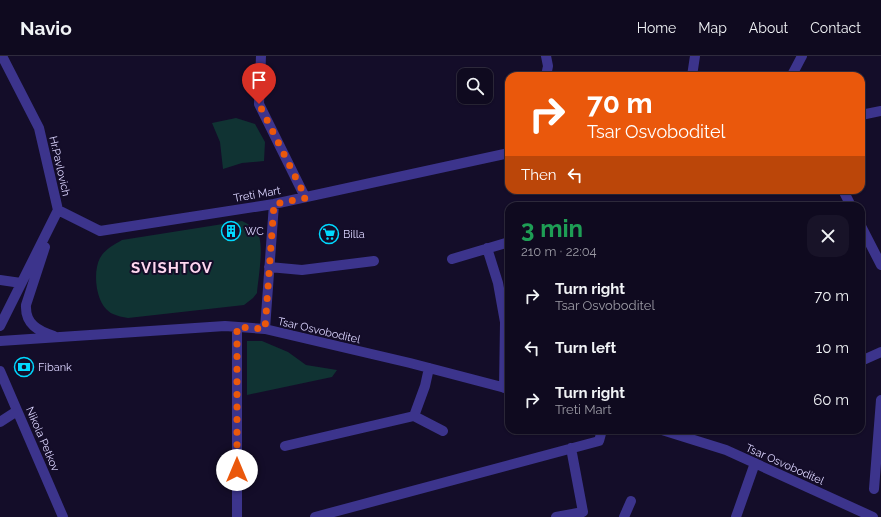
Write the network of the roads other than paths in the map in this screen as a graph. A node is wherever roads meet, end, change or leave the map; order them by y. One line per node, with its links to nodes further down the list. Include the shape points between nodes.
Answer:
1 (2, 56): 14 (street, Hr.Pavlovich, via 39,128)
2 (261, 56): 12 (street, via 259,104)
3 (546, 56): 6 (street)
4 (695, 56): 7 (street)
5 (802, 56): 8 (street)
6 (547, 72)
7 (693, 72)
8 (793, 72)
9 (881, 111): 10 (street)
10 (865, 114)
11 (505, 154): 12 (street, Treti Mart)
12 (306, 198): 13 (street, Treti Mart)
13 (274, 204): 14 (street, Treti Mart, via 100,231); 21 (street)
14 (56, 214): 23 (street); 28 (street, via 25,314 38,330)
15 (865, 234): 20 (street)
16 (505, 243): 17 (street)
17 (486, 248): 18 (street); 24 (street, via 498,284)
18 (452, 259)
19 (374, 261): 21 (street, via 302,270)
20 (881, 265)
21 (269, 267): 27 (street)
22 (0, 280): 23 (street)
23 (21, 283): 25 (street)
24 (505, 322)
25 (0, 326)
26 (237, 327): 27 (street, Tsar Osvoboditel); 28 (street, Tsar Osvoboditel); 49 (street)
27 (265, 329): 32 (street, Tsar Osvoboditel)
28 (58, 337): 29 (street, Tsar Osvoboditel)
29 (0, 341)
30 (881, 352): 31 (street)
31 (865, 359)
32 (429, 368): 34 (street, Tsar Osvoboditel); 37 (street)
33 (0, 371): 36 (street, Nikola Petkov)
34 (505, 389)
35 (881, 400): 45 (street)
36 (17, 411): 38 (street); 48 (street, Nikola Petkov)
37 (414, 416): 39 (street); 42 (street)
38 (0, 422)
39 (443, 432)
40 (601, 434): 43 (street, via 599,441)
41 (675, 434): 44 (street, Tsar Osvoboditel, via 726,450)
42 (285, 446)
43 (571, 448): 47 (street); 51 (street, via 584,512)
44 (755, 463): 53 (street); 54 (street, Tsar Osvoboditel)
45 (874, 489)
46 (631, 501): 52 (street)
47 (332, 515): 50 (street)
48 (63, 517)
49 (237, 517)
50 (315, 517)
51 (556, 517)
52 (624, 517)
53 (736, 517)
54 (874, 517)

